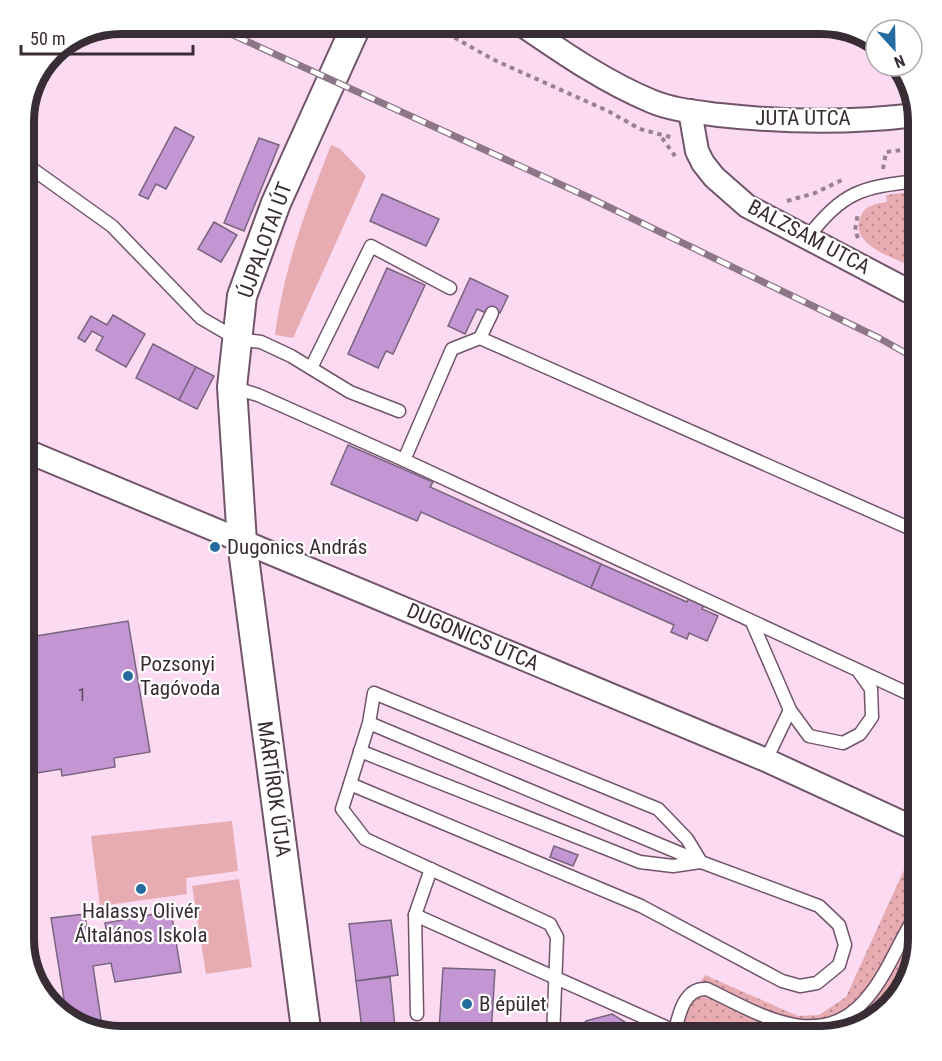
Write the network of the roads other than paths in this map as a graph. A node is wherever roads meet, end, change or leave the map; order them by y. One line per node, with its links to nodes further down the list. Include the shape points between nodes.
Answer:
1 (352, 34): 12 (street, ÚJPALOTAI ÚT, via 276,203 242,296)
2 (538, 35): 3 (street, via 626,89 653,102)
3 (690, 111): 4 (street, JUTA UTCA, via 817,120); 7 (street, BALZSAM UTCA, via 697,151 714,177 747,206)
4 (907, 115)
5 (35, 171): 12 (lane, via 112,226 201,318)
6 (908, 182): 7 (lane, via 857,191 827,213)
7 (807, 238): 9 (street, BALZSAM UTCA)
8 (450, 288): 13 (lane, via 371,246)
9 (908, 291)
10 (492, 313): 11 (lane)
11 (480, 338): 17 (lane, via 452,349); 18 (lane)
12 (237, 339): 13 (lane, via 261,342); 14 (street, ÚJPALOTAI ÚT)
13 (311, 368): 15 (lane, via 350,392)
14 (232, 387): 17 (lane); 19 (street, ÚJPALOTAI ÚT)
15 (399, 411)
16 (35, 454): 19 (street, DUGONICS UTCA)
17 (404, 460): 20 (lane)
18 (908, 528)
19 (242, 542): 26 (street, DUGONICS UTCA); 35 (street, MÁRTÍROK ÚTJA)
20 (752, 622): 21 (lane); 23 (lane)
21 (859, 670): 22 (lane); 23 (lane, via 871,689 872,717 860,734 843,743 809,736)
22 (908, 693)
23 (790, 710): 26 (lane)
24 (369, 723): 25 (lane); 29 (lane); 29 (lane, via 374,693 658,808 687,839)
25 (360, 751): 27 (lane); 29 (lane, via 640,862 673,866)
26 (766, 760): 28 (street, DUGONICS UTCA)
27 (350, 784): 29 (lane, via 641,906 782,981 800,986 817,983 839,965 845,945 839,925 819,906); 30 (lane, via 342,809 365,839)
28 (908, 825)
29 (701, 862)
30 (431, 869): 31 (lane); 33 (lane, via 550,924 557,937)
31 (415, 915): 33 (lane); 34 (lane)
32 (908, 929): 40 (lane, via 866,1000 834,1023)
33 (555, 979): 36 (lane); 37 (lane)
34 (417, 1014)
35 (306, 1026)
36 (553, 1026)
37 (663, 1026)
38 (676, 1026): 39 (lane, via 679,1013 698,988 780,1022)
39 (811, 1026)
40 (823, 1026)

